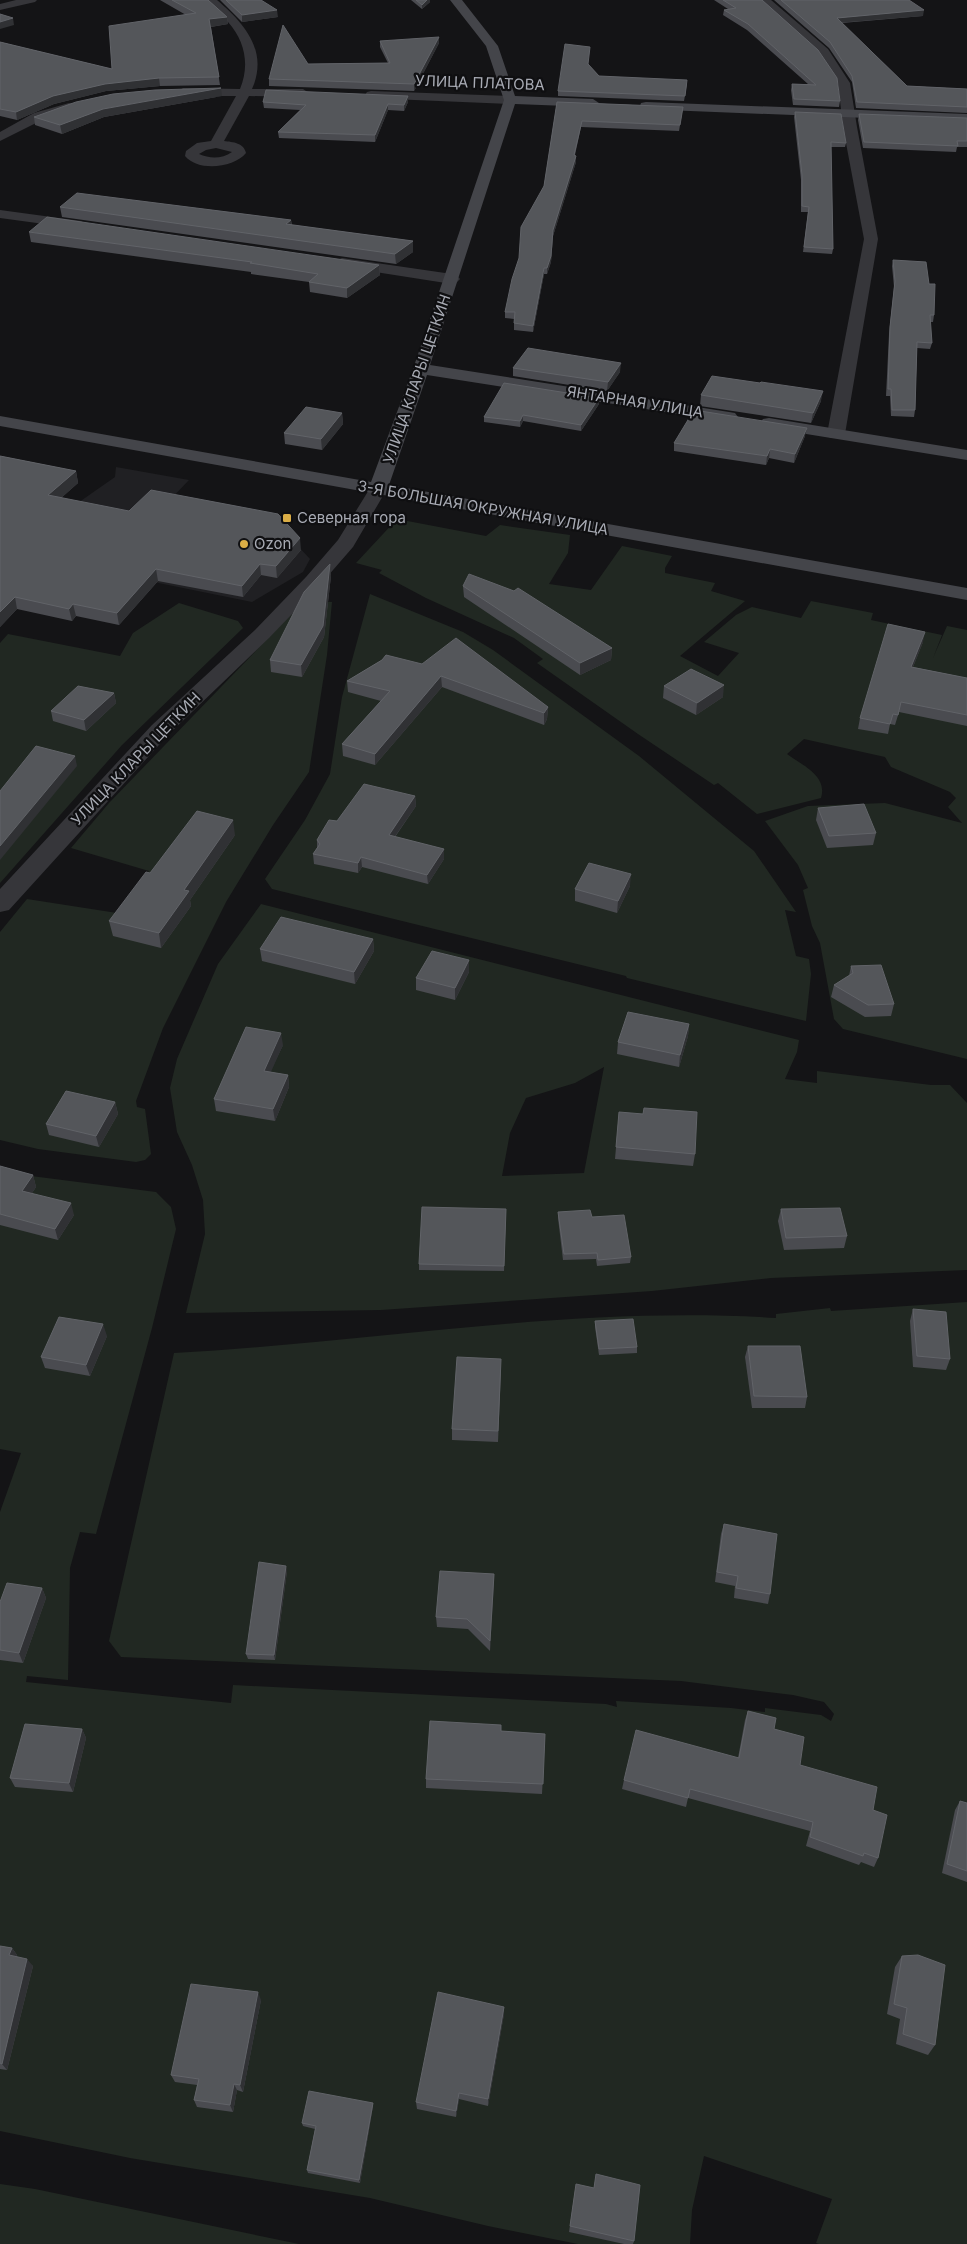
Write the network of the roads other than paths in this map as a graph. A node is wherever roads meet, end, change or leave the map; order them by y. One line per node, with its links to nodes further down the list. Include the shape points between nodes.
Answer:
1 (31, 0): 5 (street)
2 (210, 0): 6 (street, via 247,36 253,59)
3 (456, 0): 10 (street, via 492,46)
4 (764, 0): 14 (street, via 824,52 844,83)
5 (0, 8)
6 (246, 90): 7 (street); 8 (street); 17 (street)
7 (166, 92)
8 (317, 93)
9 (356, 94): 10 (street, УЛИЦА ПЛАТОВА)
10 (510, 100): 12 (street, УЛИЦА ПЛАТОВА); 21 (street, УЛИЦА КЛАРЫ ЦЕТКИН)
11 (79, 104): 16 (street, via 39,116)
12 (608, 104)
13 (637, 105): 14 (street)
14 (849, 114): 15 (street); 24 (street, via 871,239)
15 (967, 118)
16 (0, 137)
17 (216, 144)
18 (0, 214): 19 (street)
19 (97, 228)
20 (331, 262): 21 (street)
21 (452, 279): 22 (street, УЛИЦА КЛАРЫ ЦЕТКИН)
22 (421, 369): 24 (street, ЯНТАРНАЯ УЛИЦА); 26 (street, УЛИЦА КЛАРЫ ЦЕТКИН)
23 (0, 421): 26 (street, 3-Я БОЛЬШАЯ ОКРУЖНАЯ УЛИЦА)
24 (836, 434): 25 (street, ЯНТАРНАЯ УЛИЦА)
25 (967, 455)
26 (378, 489): 27 (street, 3-Я БОЛЬШАЯ ОКРУЖНАЯ УЛИЦА); 28 (street, УЛИЦА КЛАРЫ ЦЕТКИН, via 346,543 313,581 160,730)
27 (967, 594)
28 (0, 904)

